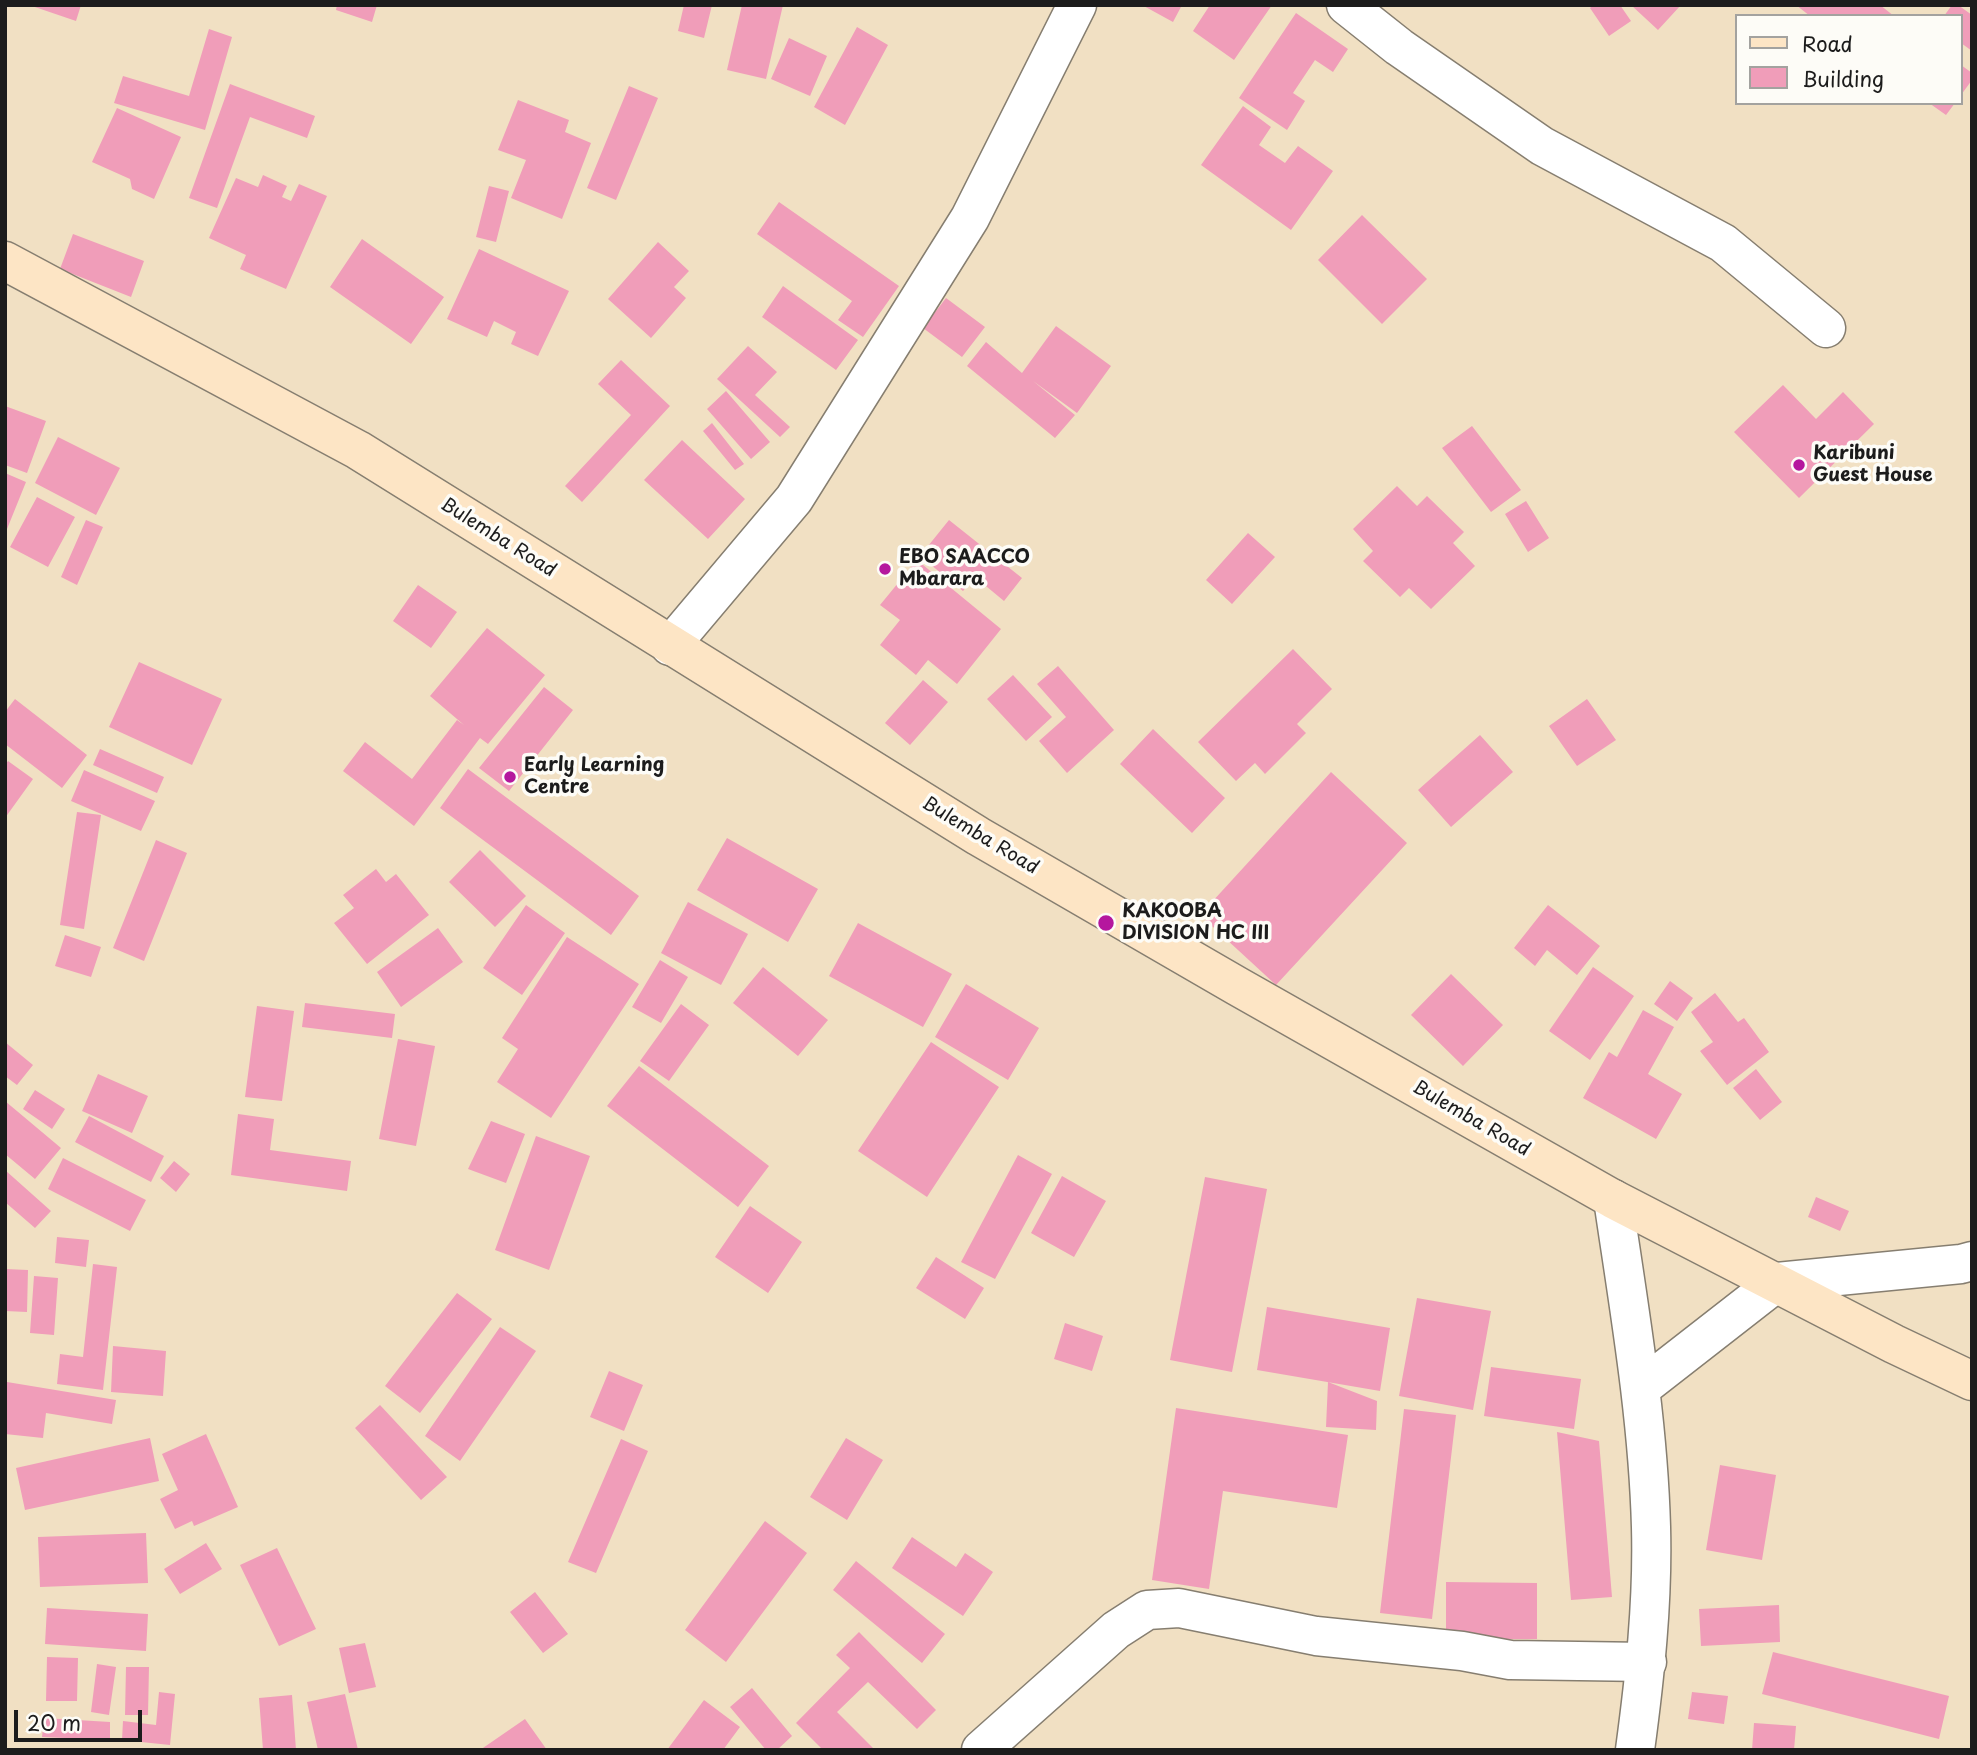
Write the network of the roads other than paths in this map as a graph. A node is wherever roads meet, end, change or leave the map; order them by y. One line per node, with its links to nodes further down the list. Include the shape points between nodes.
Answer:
1 (1077, 5): 5 (street, via 970,218 794,499)
2 (1346, 5): 4 (street, via 1398,47 1542,146 1723,243)
3 (5, 261): 5 (main road, Bulemba Road, via 358,450)
4 (1826, 328)
5 (670, 646): 6 (main road, Bulemba Road, via 978,836)
6 (1613, 1199): 8 (main road, Bulemba Road); 10 (street)
7 (1972, 1261): 8 (street)
8 (1777, 1282): 9 (main road, Bulemba Road); 10 (street)
9 (1972, 1381)
10 (1642, 1388): 11 (street, via 1651,1528)
11 (1647, 1662): 12 (street, via 1510,1660 1316,1636 1179,1608 1147,1610 1116,1630); 13 (street)
12 (981, 1750)
13 (1635, 1750)

